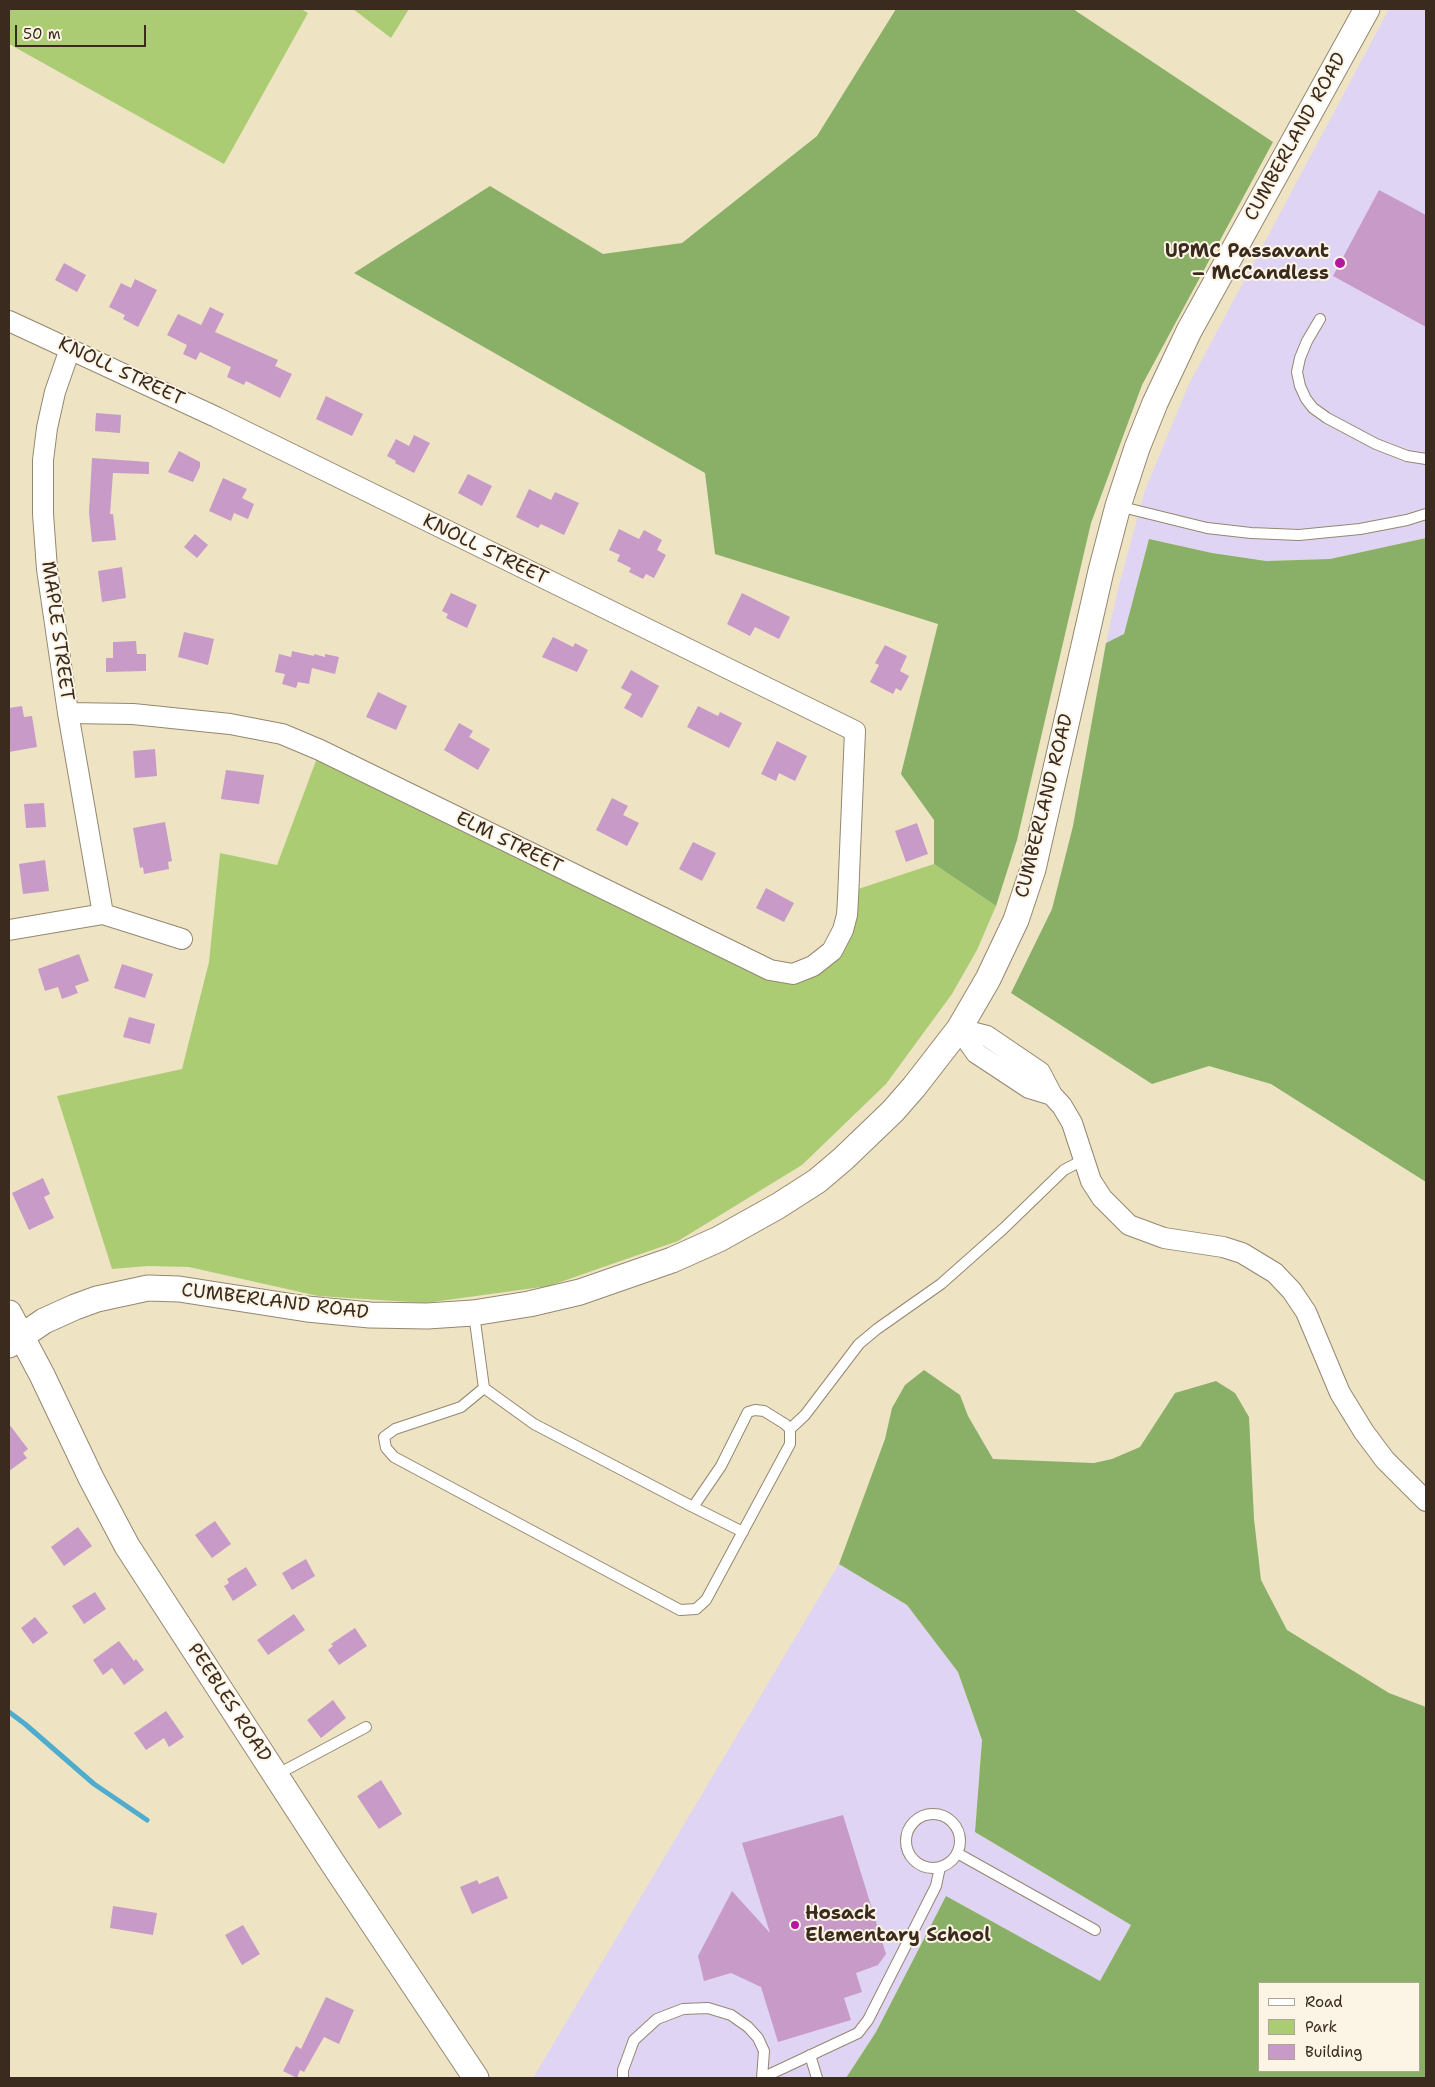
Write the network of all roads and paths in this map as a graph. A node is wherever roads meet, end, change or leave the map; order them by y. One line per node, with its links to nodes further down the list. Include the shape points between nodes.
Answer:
1 (1366, 9): 6 (street, CUMBERLAND ROAD, via 1189,331 1155,403)
2 (1320, 319): 5 (lane, via 1300,358 1297,372 1306,399 1327,418 1376,444 1407,456)
3 (9, 321): 4 (street, KNOLL STREET)
4 (70, 349): 8 (street, MAPLE STREET, via 49,419 42,484 47,569); 9 (street, KNOLL STREET, via 216,417 855,731)
5 (1426, 459)
6 (1118, 506): 7 (lane, via 1207,528 1298,535 1360,530); 13 (street, CUMBERLAND ROAD, via 1033,868 1003,951)
7 (1426, 514)
8 (68, 713): 9 (street, ELM STREET, via 200,720 282,734 758,965 793,974 813,966 838,942 847,915); 10 (street, MAPLE STREET)
9 (850, 847)
10 (103, 914): 11 (street); 12 (street)
11 (9, 930)
12 (182, 939)
13 (959, 1029): 14 (street, via 976,1053 1029,1088 1052,1095 1072,1123); 16 (street, CUMBERLAND ROAD, via 892,1111 830,1170 778,1206 719,1239 628,1277 529,1304)
14 (1083, 1160): 19 (lane, via 1064,1170 1004,1230 941,1284 859,1344); 20 (street, via 1102,1198 1129,1225 1164,1238 1242,1253 1275,1273 1306,1312 1340,1393 1355,1419 1386,1460)
15 (9, 1313): 17 (street, PEEBLES ROAD)
16 (473, 1313): 17 (street, CUMBERLAND ROAD, via 370,1315 306,1309 179,1288 148,1288 75,1307); 18 (lane)
17 (15, 1340): 24 (street, PEEBLES ROAD, via 42,1375 91,1478 128,1546)
18 (484, 1388): 21 (lane, via 534,1424); 22 (lane, via 460,1407 395,1429 384,1437 386,1448 394,1457 680,1610 696,1609 706,1600)
19 (790, 1430): 21 (lane, via 764,1411 748,1412 721,1466); 22 (lane, via 790,1444)
20 (1426, 1501)
21 (693, 1507): 22 (lane)
22 (743, 1532)
23 (366, 1727): 24 (lane)
24 (276, 1776): 29 (street, PEEBLES ROAD)
25 (957, 1853): 26 (lane); 26 (lane, via 958,1830 946,1817 928,1814 913,1822 906,1838 910,1855 922,1866); 27 (lane)
26 (940, 1867): 28 (lane, via 936,1886 868,2020 858,2033)
27 (1095, 1930)
28 (810, 2055): 31 (lane); 32 (lane)
29 (476, 2078)
30 (623, 2078): 31 (lane, via 634,2040 657,2019 684,2009 708,2008 730,2015 758,2038 764,2051)
31 (762, 2078)
32 (817, 2078)

